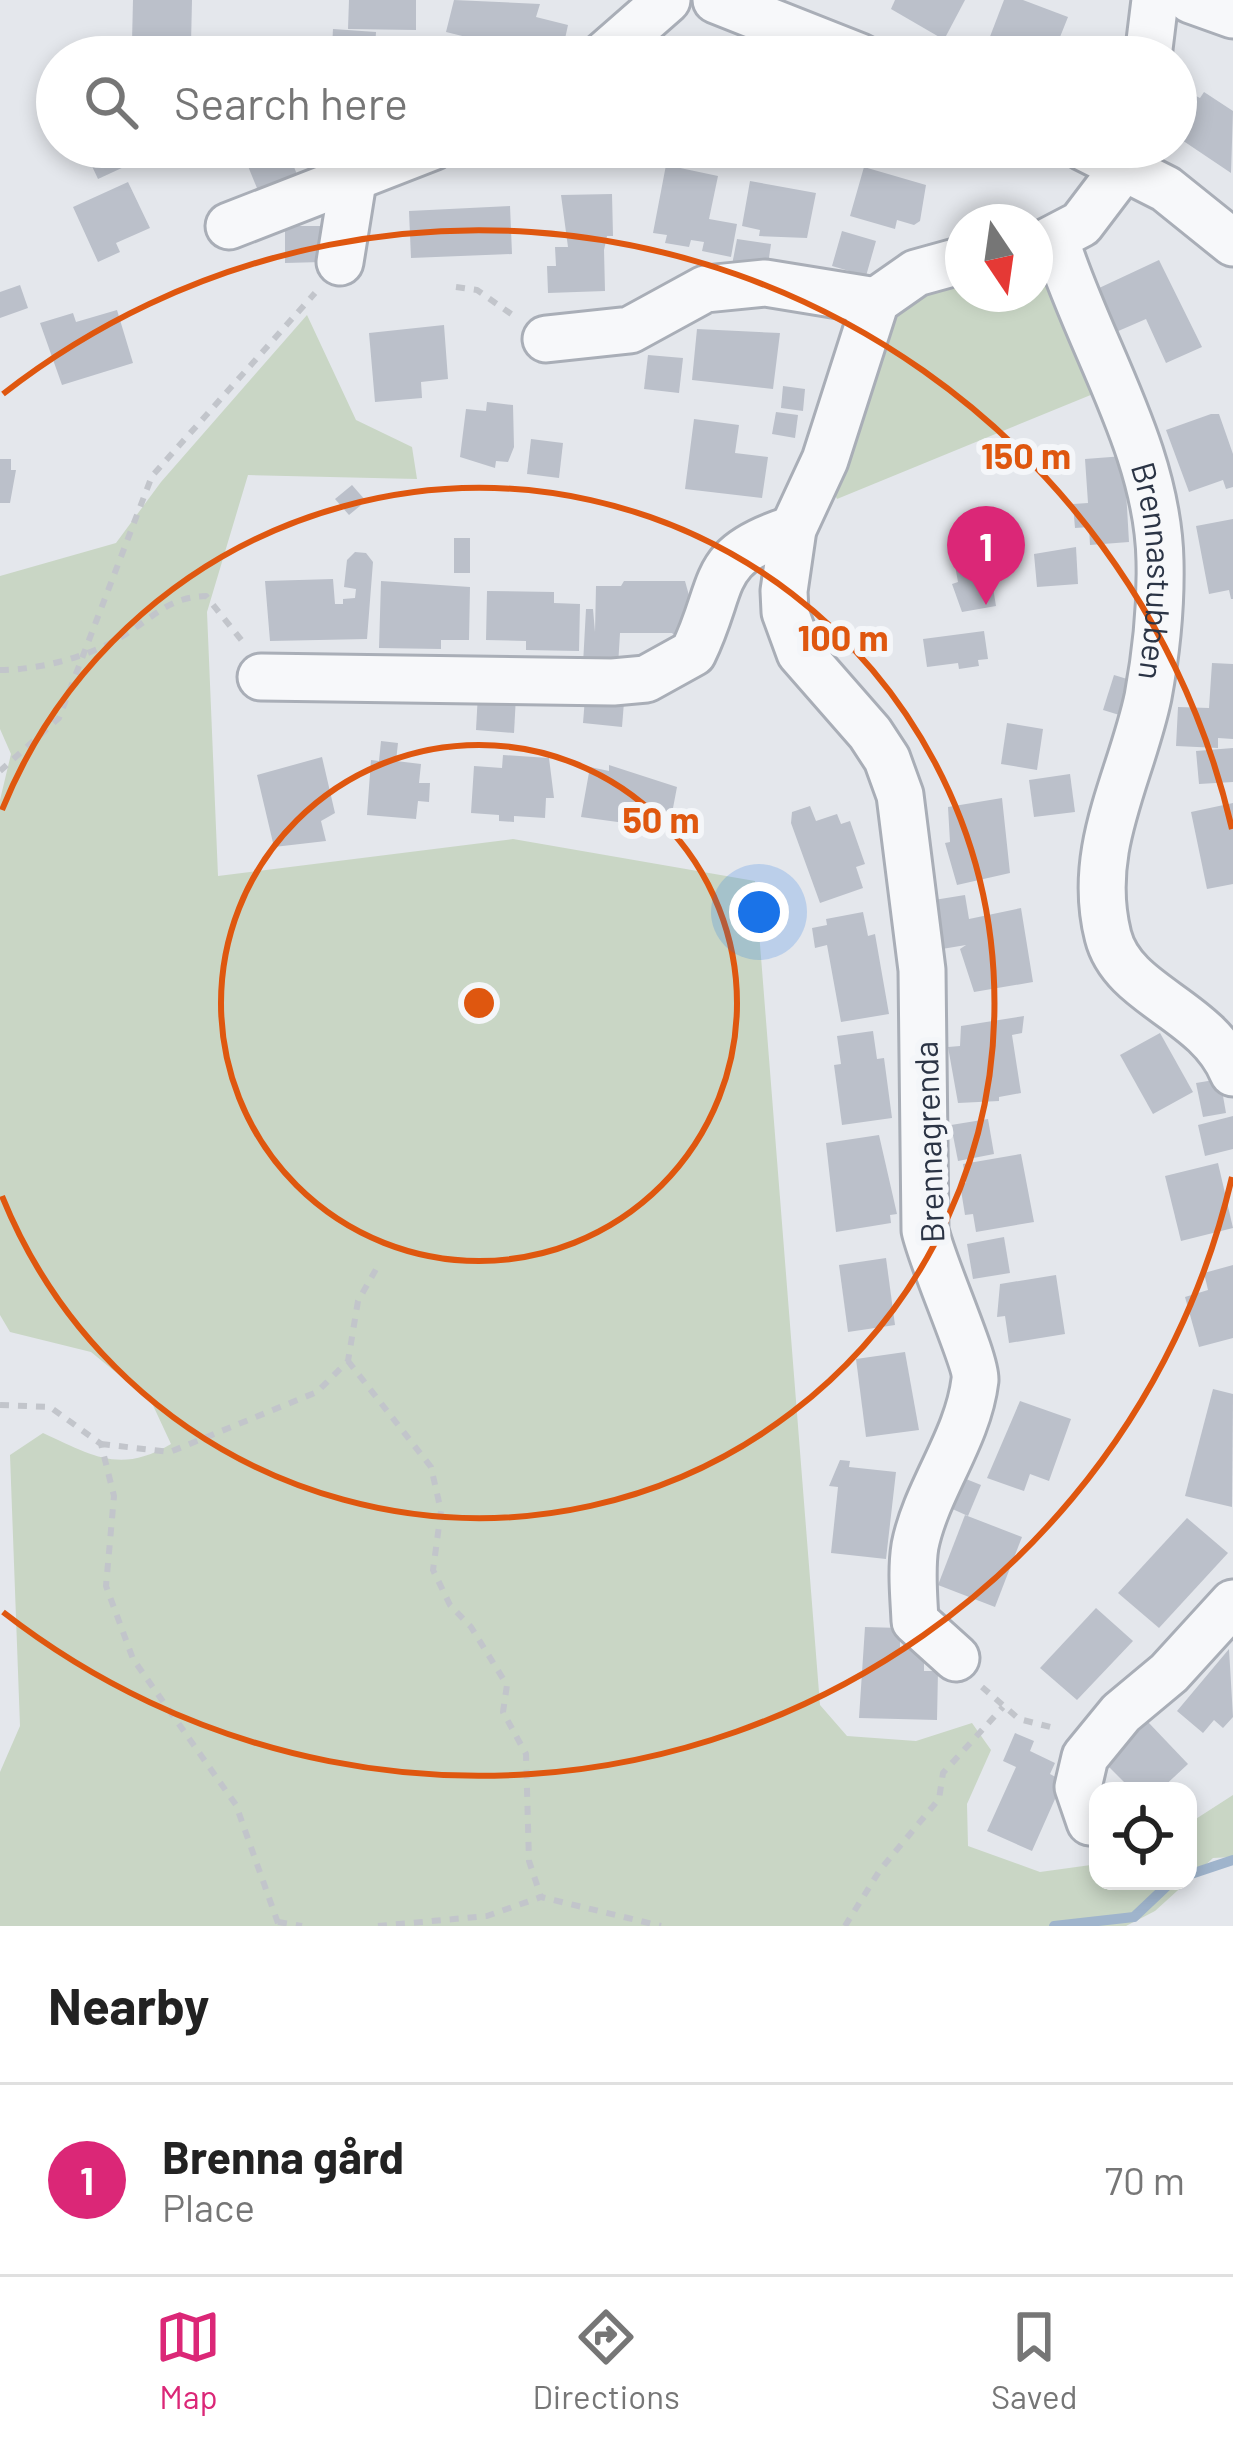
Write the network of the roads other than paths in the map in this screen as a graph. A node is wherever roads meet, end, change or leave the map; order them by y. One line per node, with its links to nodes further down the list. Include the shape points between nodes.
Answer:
1 (667, 0): 6 (street)
2 (716, 0): 7 (street)
3 (1156, 0): 8 (street)
4 (1191, 0): 5 (street)
5 (1233, 15)
6 (626, 36)
7 (807, 36)
8 (1151, 36)
9 (376, 168): 12 (street)
10 (1108, 168): 14 (street, via 1096,209)
11 (1132, 168): 15 (street)
12 (354, 176): 13 (street); 17 (street)
13 (229, 226)
14 (1053, 240)
15 (1233, 243)
16 (1053, 259): 23 (street, Brennastubben, via 1126,415 1160,558 1147,701 1108,825 1107,934 1131,975 1202,1025)
17 (340, 262)
18 (945, 265): 19 (street, via 916,273)
19 (876, 302): 20 (street, via 765,284 705,289 630,330); 21 (street, Brennagrenda, via 825,460)
20 (545, 339)
21 (793, 529): 22 (street, via 738,551 693,653 646,679); 25 (street, Brennagrenda, via 784,591 791,635 807,665 870,733 900,795 922,970 925,1230 976,1377 916,1543 915,1621)
22 (266, 677)
23 (1233, 1073)
24 (1233, 1603): 26 (street, via 1084,1757 1078,1787)
25 (956, 1658)
26 (1089, 1819)

